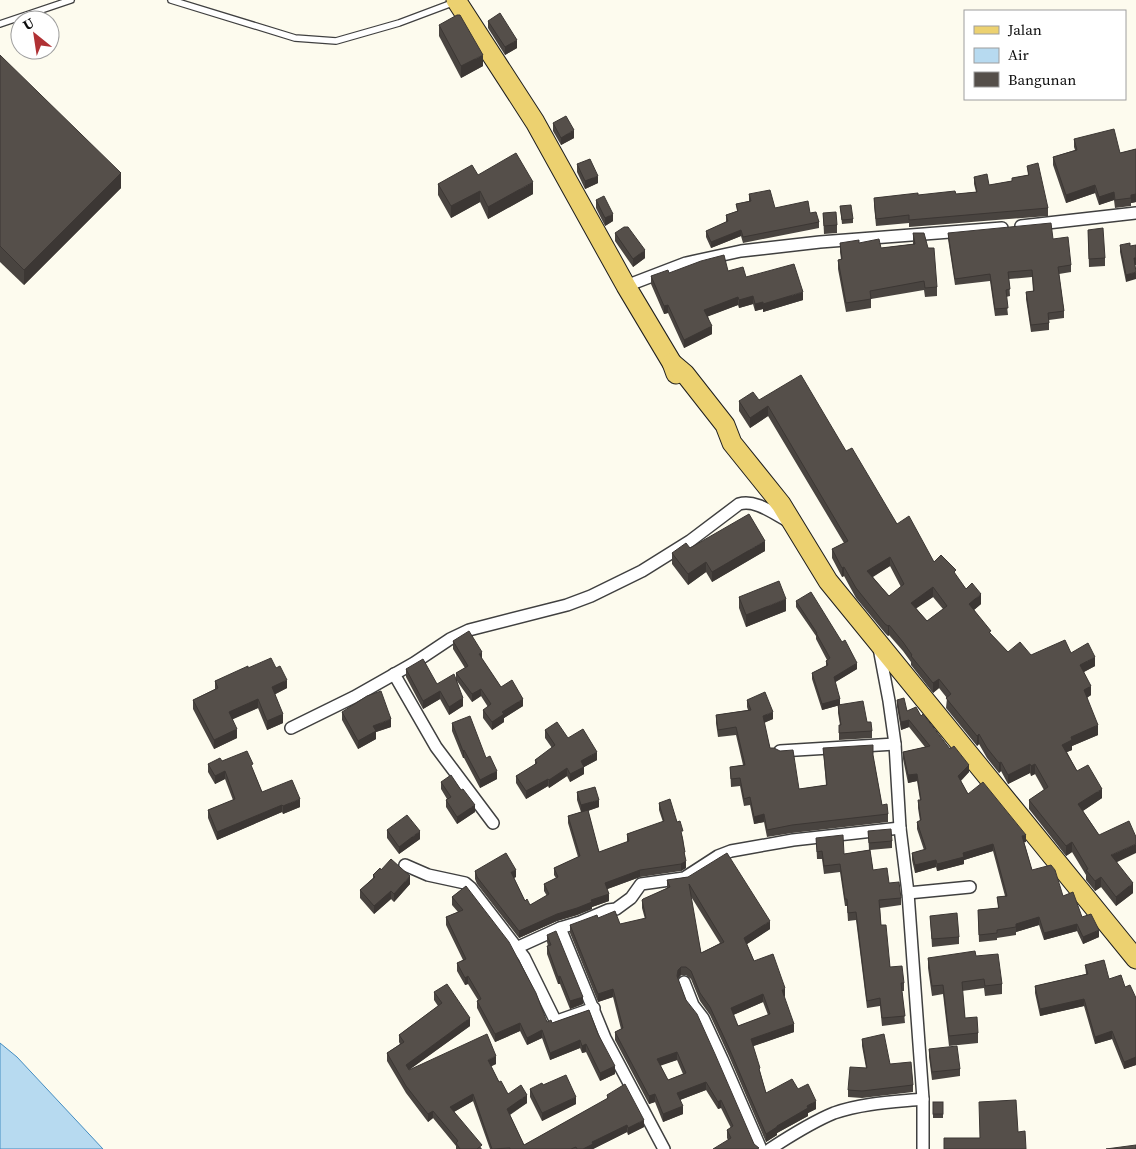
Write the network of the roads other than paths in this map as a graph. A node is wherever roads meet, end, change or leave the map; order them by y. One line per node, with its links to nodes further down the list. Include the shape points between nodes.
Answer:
1 (71, 0): 4 (lane)
2 (170, 0): 3 (lane, via 295,38 336,41 399,23)
3 (457, 1): 6 (main road, via 535,122)
4 (0, 24)
5 (1136, 213): 6 (street, via 741,251 686,263)
6 (626, 286): 7 (main road, via 679,372)
7 (793, 523): 8 (main road, via 828,582); 9 (street, via 754,503 739,504 690,541 642,571 567,605 450,638)
8 (878, 643): 11 (street); 20 (main road)
9 (394, 674): 10 (street); 13 (street, via 436,747)
10 (291, 728)
11 (895, 744): 12 (street); 14 (street)
12 (780, 751)
13 (493, 823)
14 (900, 828): 17 (street); 18 (street, via 793,840 731,851 684,878 641,884 631,898 616,909)
15 (405, 865): 19 (street, via 428,875 465,883)
16 (970, 887): 17 (street)
17 (908, 893): 23 (street)
18 (560, 928): 19 (street); 22 (street)
19 (516, 948): 22 (street, via 531,969 555,1020)
20 (1136, 959)
21 (684, 982): 25 (street)
22 (594, 1008): 24 (street, via 611,1050)
23 (923, 1099): 26 (street, via 835,1113); 27 (street)
24 (664, 1149)
25 (761, 1149)
26 (770, 1149)
27 (924, 1149)

